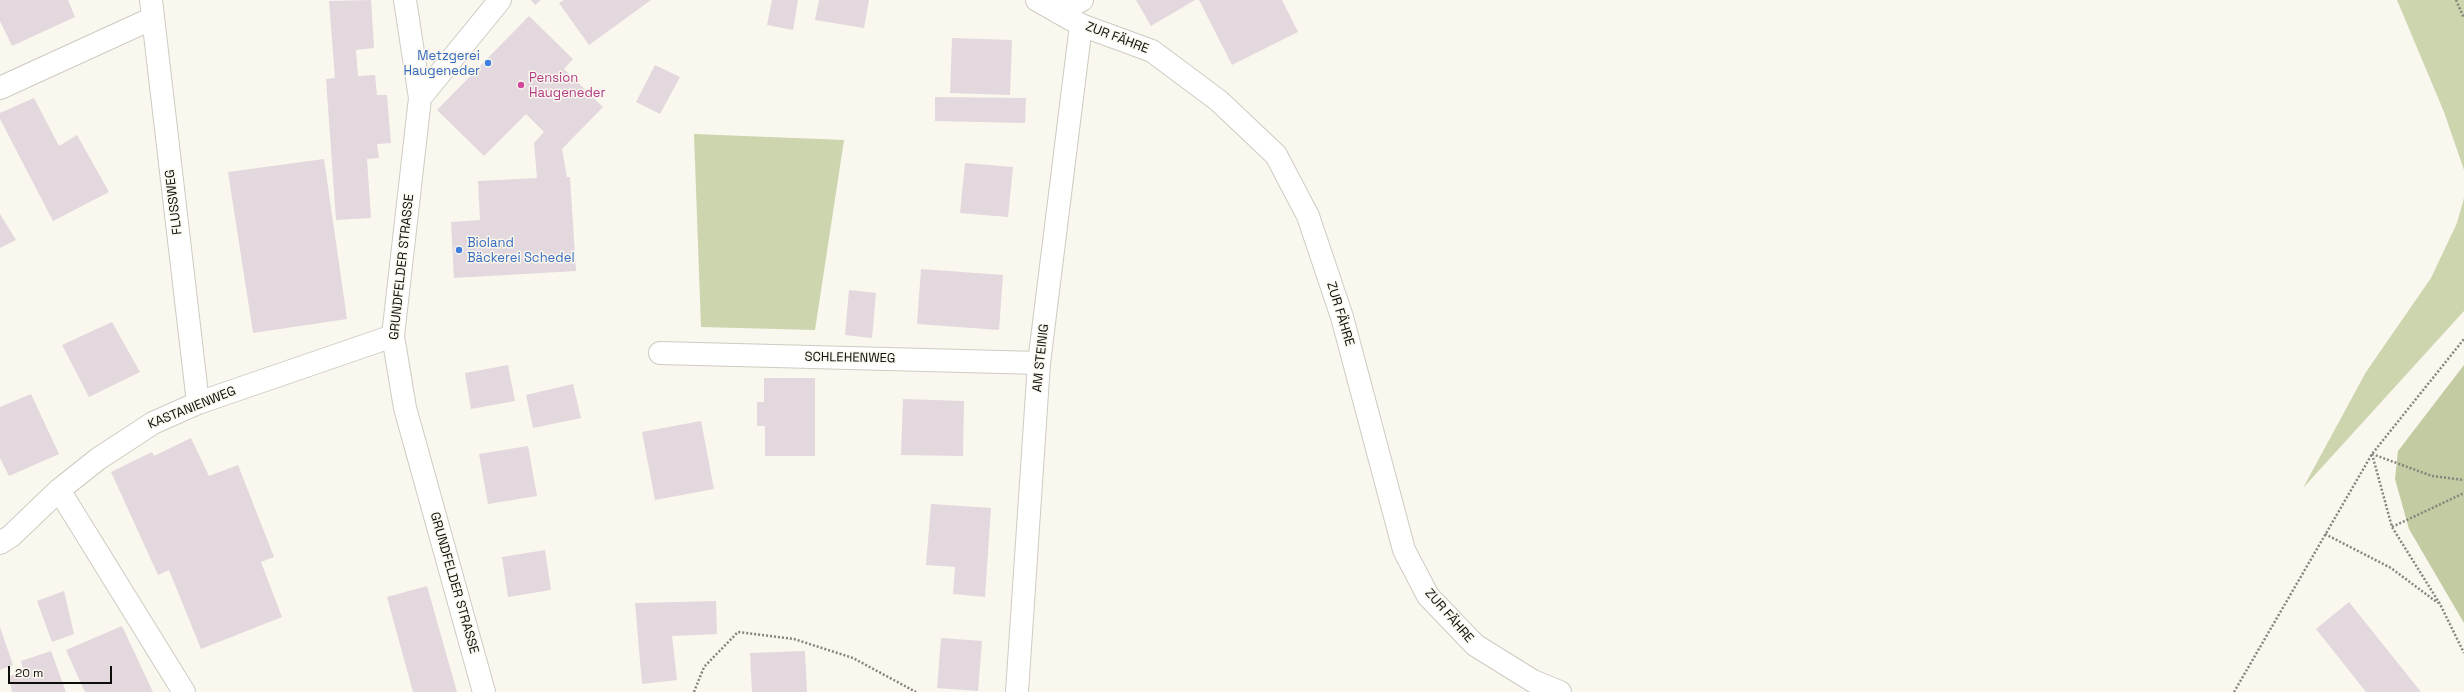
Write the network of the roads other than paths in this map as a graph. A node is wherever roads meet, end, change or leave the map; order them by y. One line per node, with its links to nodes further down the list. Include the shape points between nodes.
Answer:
1 (405, 0): 9 (street, GRUNDFELDER STRASSE)
2 (500, 0): 9 (street)
3 (1037, 0): 6 (street, ZUR FÄHRE)
4 (1082, 0): 6 (street)
5 (151, 10): 8 (street); 13 (street, FLUSSWEG)
6 (1058, 12): 7 (street, ZUR FÄHRE)
7 (1081, 25): 12 (street, AM STEINIG); 19 (street, ZUR FÄHRE, via 1152,51 1219,101 1276,154 1308,216 1342,317 1404,550 1428,596 1475,645 1533,681)
8 (0, 88)
9 (420, 98): 10 (street, GRUNDFELDER STRASSE)
10 (393, 336): 13 (street, KASTANIENWEG); 17 (street, GRUNDFELDER STRASSE, via 405,408)
11 (660, 353): 12 (street, SCHLEHENWEG)
12 (1039, 363): 18 (street, AM STEINIG)
13 (198, 403): 14 (street, KASTANIENWEG, via 127,438)
14 (59, 490): 15 (street, KASTANIENWEG, via 11,536); 16 (street)
15 (0, 543)
16 (180, 690)
17 (484, 692)
18 (1017, 692)
19 (1560, 692)

